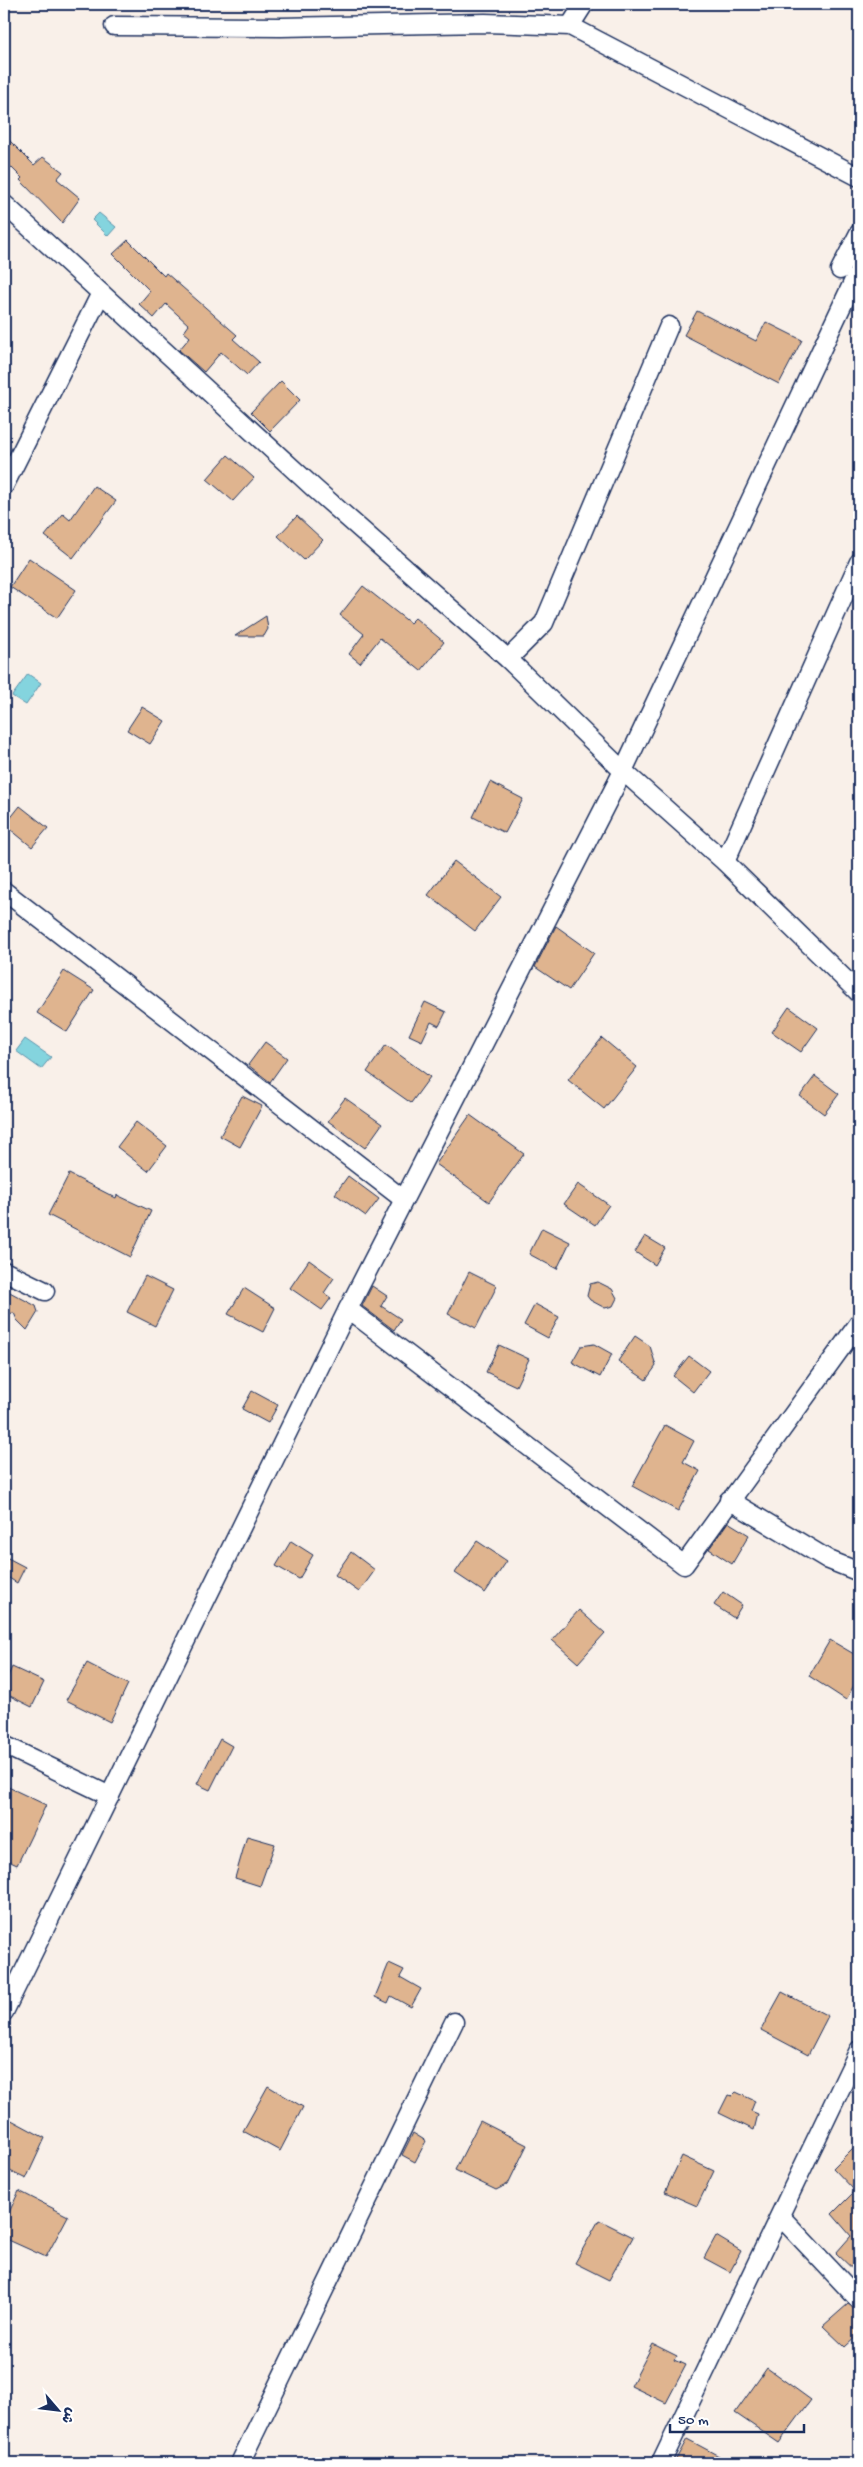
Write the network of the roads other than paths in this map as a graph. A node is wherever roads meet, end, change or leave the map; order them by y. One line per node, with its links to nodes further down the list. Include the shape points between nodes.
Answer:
1 (584, 4): 3 (street)
2 (114, 26): 3 (street, via 486,23)
3 (570, 26): 4 (street)
4 (859, 177)
5 (4, 204): 7 (street)
6 (859, 233): 12 (street, via 847,274)
7 (101, 292): 9 (street); 11 (street)
8 (670, 326): 11 (street, via 544,623)
9 (4, 486)
10 (859, 562): 13 (street)
11 (508, 660): 12 (street)
12 (623, 771): 13 (street); 16 (street)
13 (725, 862): 15 (street)
14 (4, 891): 16 (street)
15 (859, 993)
16 (403, 1199): 19 (street)
17 (4, 1271): 18 (street)
18 (45, 1291)
19 (348, 1309): 21 (street, via 684,1565); 24 (street)
20 (859, 1323): 21 (street)
21 (729, 1500): 22 (street, via 829,1560)
22 (859, 1572)
23 (4, 1745): 24 (street)
24 (110, 1796): 25 (street)
25 (4, 2012)
26 (454, 2022): 30 (street)
27 (859, 2050): 28 (street)
28 (780, 2216): 29 (street); 31 (street)
29 (859, 2300)
30 (240, 2463)
31 (661, 2463)

